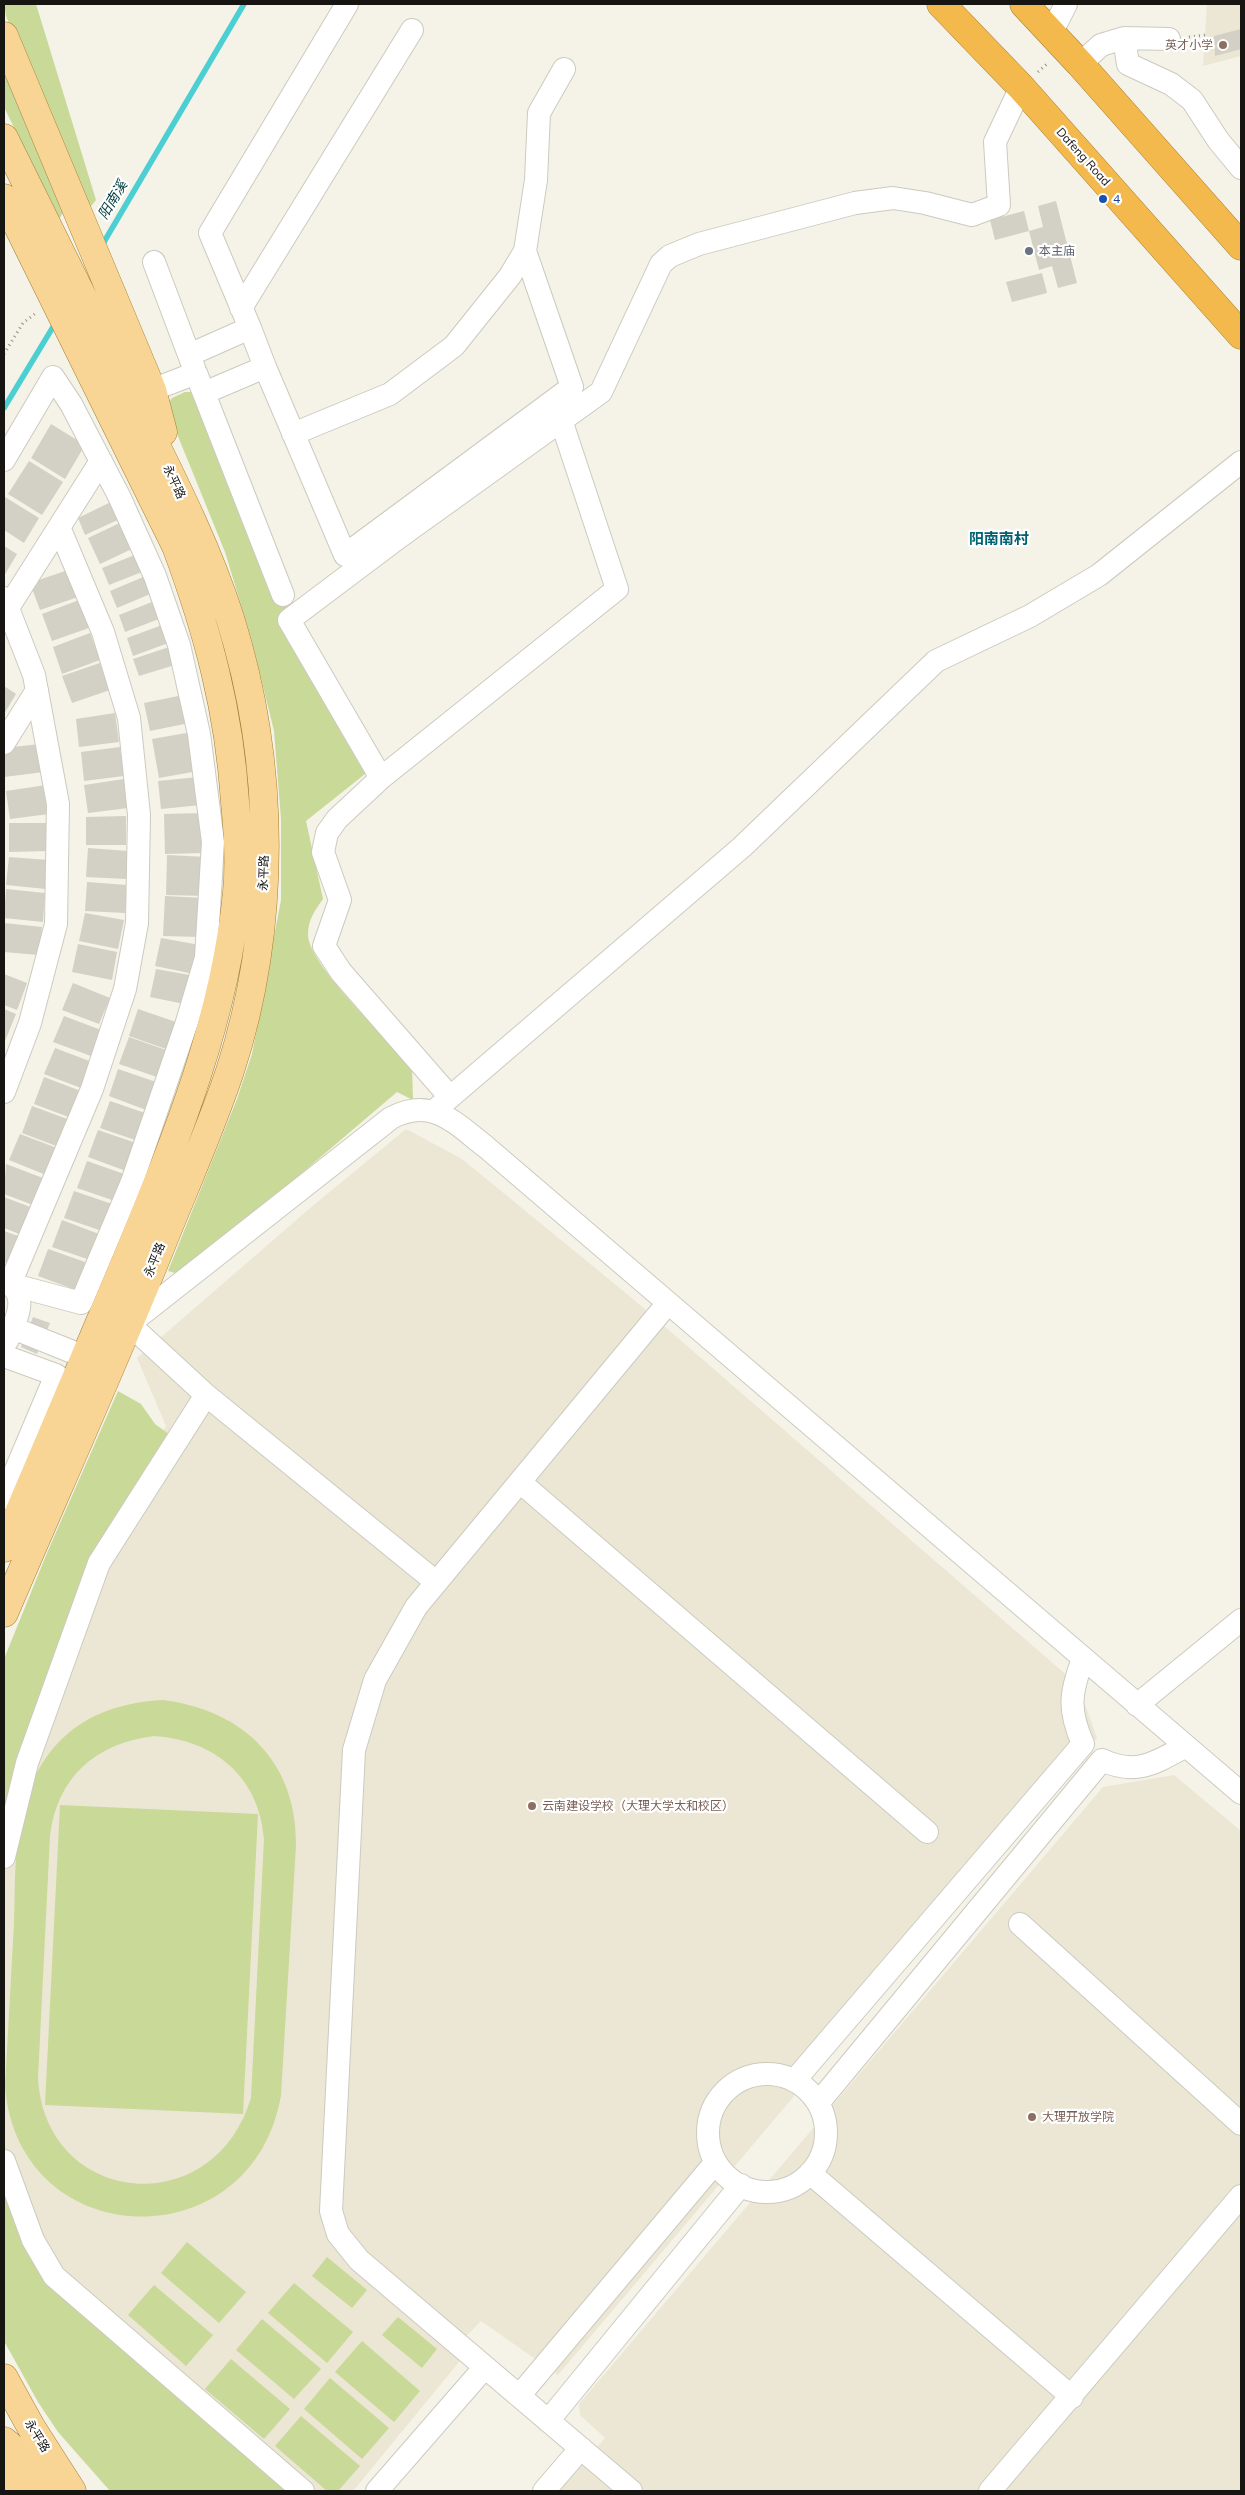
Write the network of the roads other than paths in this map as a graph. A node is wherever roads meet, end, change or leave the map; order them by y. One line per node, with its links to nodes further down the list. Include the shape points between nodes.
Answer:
1 (347, 4): 18 (street, via 210,233)
2 (941, 4): 11 (highway, Dafeng Road)
3 (1024, 4): 9 (highway)
4 (1066, 4): 9 (street)
5 (412, 30): 18 (street)
6 (4, 36): 23 (main road)
7 (1124, 38): 8 (street); 9 (street, via 1101,45); 13 (street, via 1128,64 1172,84 1192,100)
8 (1169, 39)
9 (1066, 48): 15 (highway)
10 (564, 69): 16 (street, via 540,113 536,180)
11 (1021, 87): 20 (highway, Dafeng Road); 24 (street, via 995,142 999,205 972,215 893,198 855,203 699,244 670,256 661,264 600,392)
12 (4, 138): 29 (main road, 永平路)
13 (1241, 168)
14 (4, 198): 43 (main road, via 176,546 197,604 220,685 234,777 237,890 228,962 210,1035 189,1105)
15 (1241, 246)
16 (525, 251): 25 (street, via 510,276 454,346 390,394); 25 (street, via 572,388 345,554)
17 (154, 262): 22 (street)
18 (242, 308): 19 (street)
19 (250, 328): 21 (street); 22 (street)
20 (1241, 335)
21 (265, 367): 22 (street); 25 (street)
22 (196, 374): 23 (street); 31 (street)
23 (152, 390): 29 (main road)
24 (562, 420): 35 (street, via 617,589); 35 (street, via 289,620)
25 (293, 434)
26 (4, 460): 27 (street, via 53,377)
27 (101, 461): 30 (street); 38 (street, via 155,576 179,645 199,734 213,842 206,958 132,1182 81,1303)
28 (1241, 462): 37 (street, via 1099,575 1030,616 936,661 742,847)
29 (171, 475): 40 (main road, 永平路, via 221,592 246,678 264,797 262,910 256,956 231,1068)
30 (59, 527): 32 (street); 38 (street, via 103,632 129,718 139,815 137,923 125,988 92,1089)
31 (283, 595)
32 (5, 607): 33 (street, via 34,675)
33 (37, 690): 34 (street); 36 (street, via 58,804 56,924 30,1023)
34 (4, 743)
35 (381, 778): 37 (street, via 326,833 323,852 340,900 324,946)
36 (4, 1092)
37 (442, 1104): 39 (street, via 456,1124); 40 (street, via 404,1111 391,1118)
38 (7, 1283): 41 (street, via 19,1296 20,1308)
39 (668, 1303): 46 (street); 52 (street)
40 (129, 1324): 44 (main road, 永平路); 45 (street)
41 (8, 1337): 43 (street)
42 (4, 1356): 47 (street, via 56,1375)
43 (86, 1356): 44 (street); 48 (main road)
44 (110, 1368): 50 (main road, 永平路)
45 (206, 1395): 49 (street); 57 (street, via 99,1563 27,1763)
46 (520, 1482): 49 (street); 56 (street)
47 (4, 1498)
48 (4, 1548)
49 (436, 1582): 67 (street, via 416,1607 374,1680 354,1750 331,2212 338,2234 358,2260)
50 (4, 1613)
51 (1241, 1620): 53 (street)
52 (1083, 1659): 53 (street); 59 (street, via 1072,1687 1073,1716 1083,1744)
53 (1137, 1705): 54 (street)
54 (1186, 1746): 55 (street); 60 (street, via 1160,1760 1135,1768 1114,1766 1102,1760)
55 (1241, 1793)
56 (927, 1832)
57 (4, 1857)
58 (1020, 1924): 61 (street)
59 (794, 2081): 60 (street, via 802,2084); 63 (street, via 780,2074 756,2074 734,2082 718,2098 709,2119 708,2142)
60 (819, 2102): 64 (street, via 827,2125 825,2148 815,2170)
61 (1241, 2124)
62 (4, 2161): 78 (street, via 33,2240 54,2276)
63 (715, 2163): 65 (street, via 730,2180); 69 (street)
64 (810, 2173): 65 (street, via 797,2185 774,2192 751,2190); 70 (street)
65 (741, 2185): 71 (street)
66 (1241, 2196): 70 (street)
67 (485, 2367): 69 (street); 79 (street)
68 (4, 2378): 77 (main road, 永平路)
69 (519, 2396): 71 (street)
70 (1072, 2397): 82 (street)
71 (548, 2420): 72 (street)
72 (581, 2448): 80 (street); 81 (street)
73 (7, 2449): 74 (main road); 75 (main road); 76 (main road)
74 (27, 2491)
75 (42, 2491)
76 (62, 2491)
77 (72, 2491)
78 (303, 2491)
79 (377, 2491)
80 (544, 2491)
81 (631, 2491)
82 (990, 2491)

